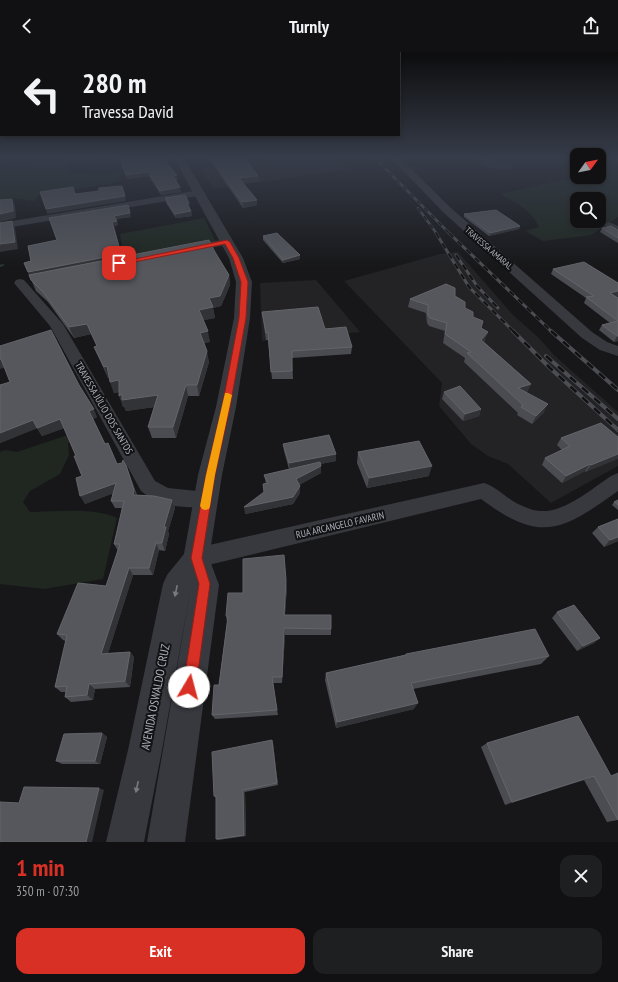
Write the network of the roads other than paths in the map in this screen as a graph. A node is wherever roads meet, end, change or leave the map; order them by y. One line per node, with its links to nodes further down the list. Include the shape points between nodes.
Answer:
1 (189, 195): 4 (street)
2 (201, 195): 5 (street, AVENIDA OSWALDO CRUZ)
3 (432, 195): 8 (street, TRAVESSA AMARAL, via 597,343)
4 (0, 226)
5 (227, 242): 6 (street); 10 (street, AVENIDA OSWALDO CRUZ, via 236,258 244,282 242,318)
6 (173, 252)
7 (27, 281): 10 (street, TRAVESSA JÚLIO DOS SANTOS, via 56,324 148,486 164,496)
8 (618, 351)
9 (618, 482): 11 (street, RUA ARCANGELO FAVARIN, via 564,516 541,520 524,515 484,491)
10 (206, 500): 11 (street, AVENIDA OSWALDO CRUZ)
11 (196, 558): 12 (street, AVENIDA OSWALDO CRUZ, via 205,584); 13 (street, AVENIDA OSWALDO CRUZ, one-way to 13, via 177,584)
12 (181, 746): 13 (street); 15 (street, AVENIDA OSWALDO CRUZ)
13 (145, 750): 14 (street, AVENIDA OSWALDO CRUZ, one-way to 14)
14 (125, 842)
15 (166, 842)

